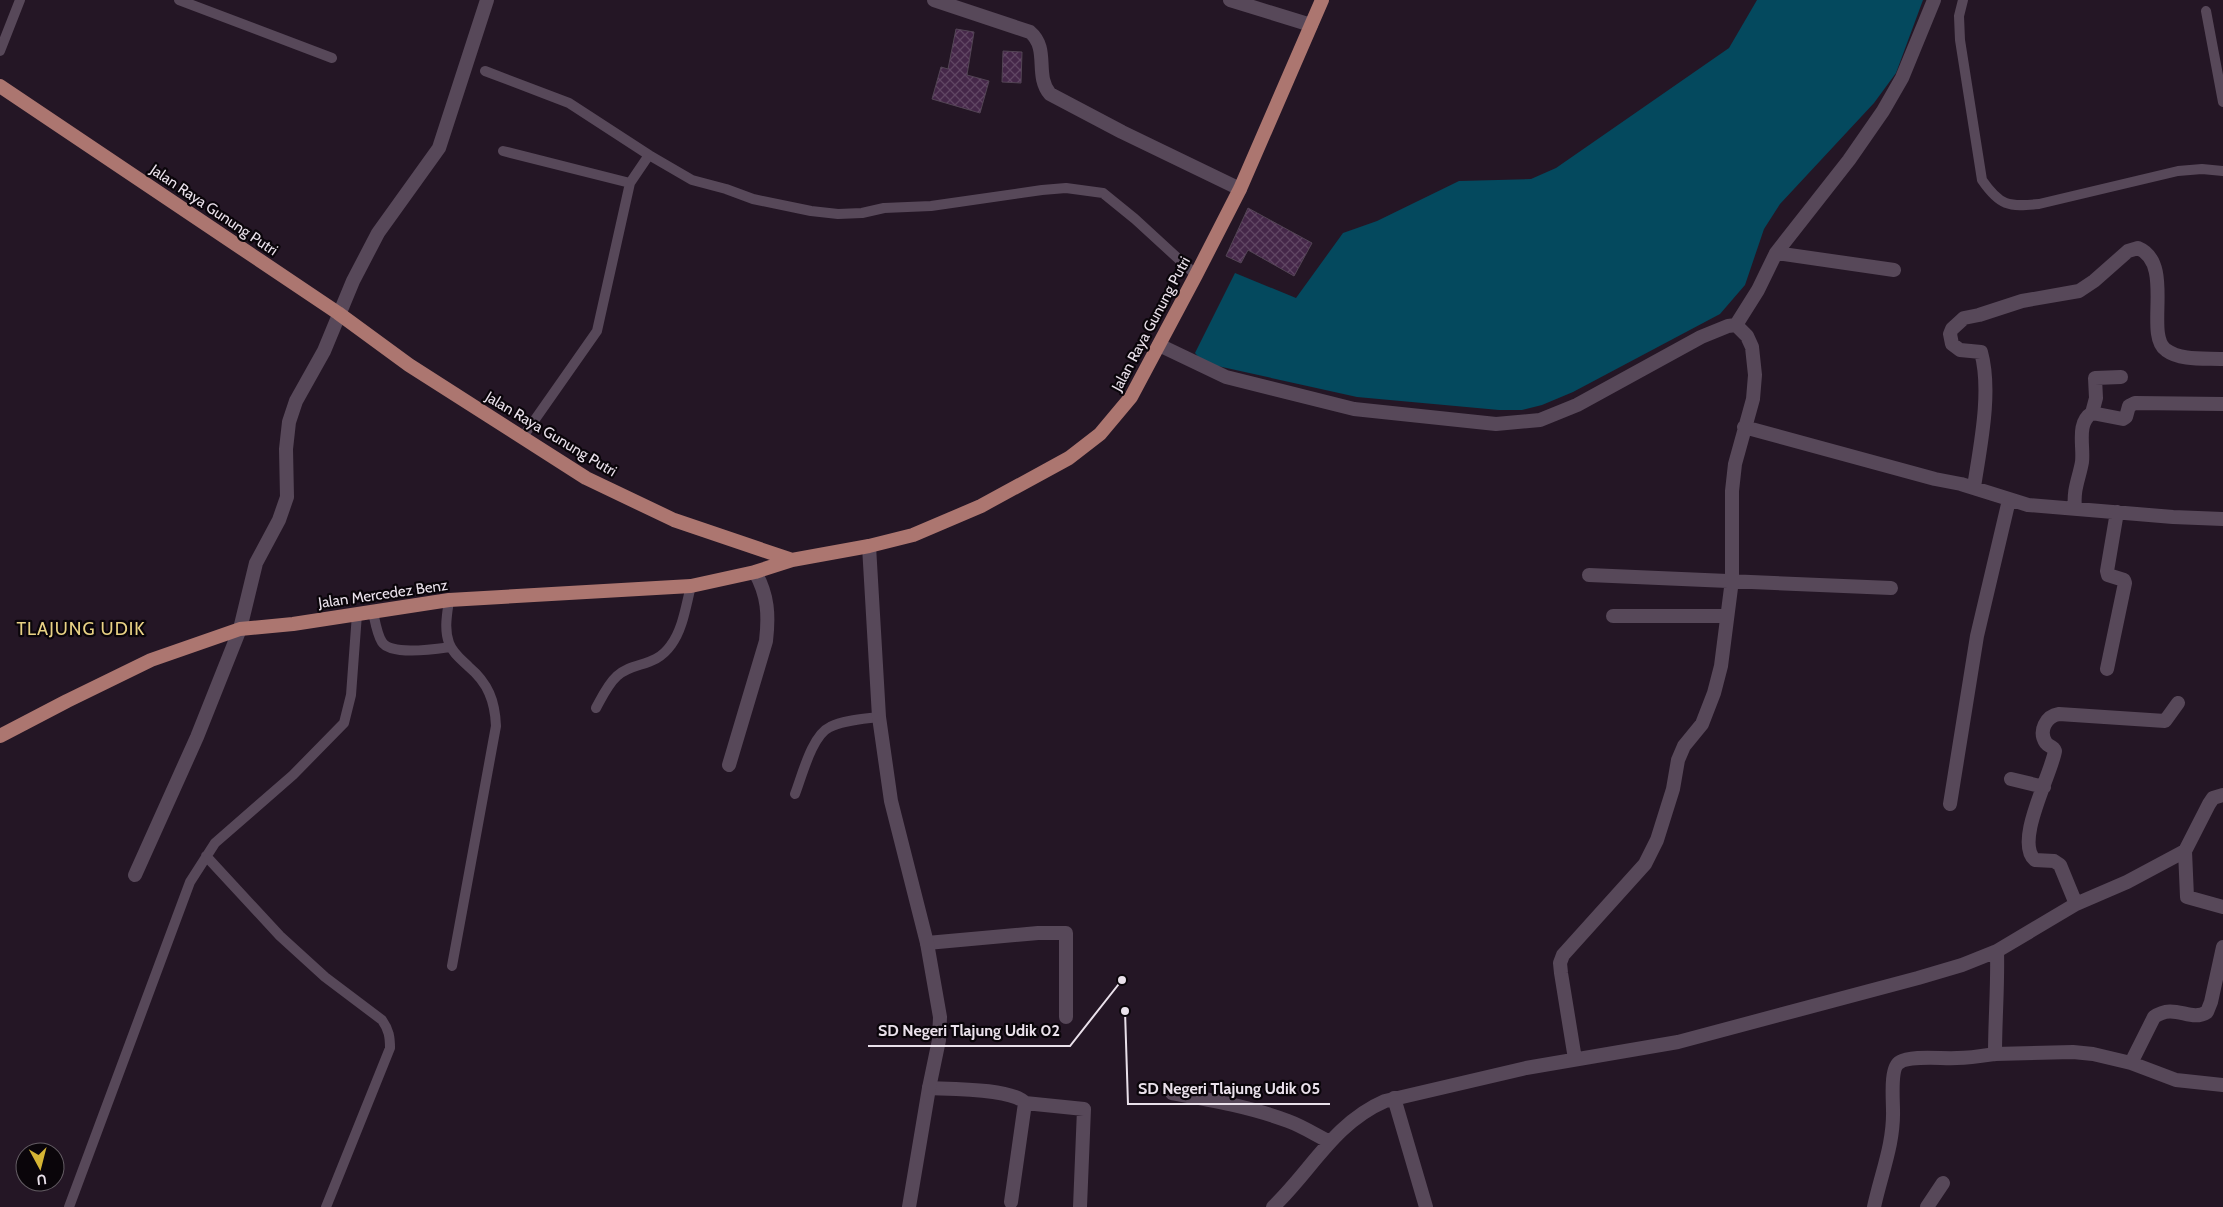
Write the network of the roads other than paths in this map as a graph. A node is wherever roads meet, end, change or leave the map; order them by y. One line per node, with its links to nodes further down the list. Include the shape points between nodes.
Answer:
1 (20, 0): 11 (lane)
2 (179, 0): 12 (lane)
3 (487, 0): 24 (street, via 439,148 378,233)
4 (934, 0): 20 (street, via 1030,32 1040,44 1042,79 1050,94)
5 (1230, 0): 10 (street)
6 (1322, 0): 10 (main road, Jalan Raya Gunung Putri)
7 (1934, 0): 21 (street, via 1902,78 1883,111)
8 (1963, 0): 18 (lane, via 1959,16 1960,40 1982,180 1995,198 2021,206 2039,204 2178,171)
9 (2206, 11): 15 (lane)
10 (1312, 25): 20 (main road, Jalan Raya Gunung Putri)
11 (0, 51)
12 (332, 58)
13 (485, 71): 17 (lane, via 569,103)
14 (0, 86): 24 (main road, Jalan Raya Gunung Putri)
15 (2223, 102)
16 (503, 151): 19 (lane)
17 (650, 155): 19 (lane); 23 (lane, via 692,180 726,188 752,199 838,214 1066,188 1102,193)
18 (2223, 171)
19 (630, 183): 32 (lane, via 597,330)
20 (1240, 189): 23 (main road, Jalan Raya Gunung Putri)
21 (1776, 253): 22 (street); 25 (street)
22 (1894, 270)
23 (1196, 274): 26 (main road, Jalan Raya Gunung Putri)
24 (338, 313): 32 (main road, Jalan Raya Gunung Putri, via 409,365); 50 (street, via 324,351 296,401 289,422 287,497 279,520 256,563)
25 (1736, 325): 26 (street, via 1702,337 1577,405 1540,420 1496,424 1354,409 1226,377); 31 (street, via 1747,336 1755,362 1753,399)
26 (1159, 346): 38 (main road, Jalan Raya Gunung Putri, via 1131,398 1100,434 1069,458 980,506 913,535)
27 (2223, 359): 33 (street, via 2180,356 2161,345 2156,270 2148,256 2138,248 2128,251 2079,290 2022,301 1964,318 1952,329 1952,344 1960,350 1981,352 1985,385)
28 (2121, 377): 30 (street, via 2095,378 2096,398)
29 (2223, 404): 30 (street, via 2135,403 2128,406 2122,420)
30 (2092, 414): 35 (street, via 2083,428 2082,459 2074,489)
31 (1744, 427): 33 (street); 42 (street, via 1732,491)
32 (522, 438): 39 (main road, Jalan Raya Gunung Putri, via 586,478 674,520)
33 (1974, 487): 34 (street)
34 (2009, 500): 35 (street, via 2028,505); 62 (street, via 1977,636)
35 (2075, 508): 36 (street)
36 (2117, 512): 37 (street); 52 (street, via 2107,571 2125,583)
37 (2223, 519)
38 (869, 546): 39 (main road, Jalan Raya Gunung Putri); 55 (street)
39 (792, 560): 40 (main road, Jalan Mercedez Benz)
40 (755, 572): 43 (main road, Jalan Mercedez Benz); 57 (street, via 767,601 766,641)
41 (1589, 576): 42 (street)
42 (1732, 580): 44 (street); 49 (street)
43 (691, 586): 45 (main road, Jalan Mercedez Benz); 54 (lane, via 671,646 652,662 618,675)
44 (1891, 588)
45 (450, 600): 46 (main road, Jalan Mercedez Benz); 51 (lane, via 446,624)
46 (373, 612): 47 (main road, Jalan Mercedez Benz); 51 (lane, via 382,643 388,647 412,650)
47 (357, 614): 50 (main road, Jalan Mercedez Benz); 64 (lane, via 352,695 344,723 293,775 215,843)
48 (1613, 616): 49 (street)
49 (1727, 616): 74 (street, via 1714,693 1702,724 1684,746 1678,760 1673,789 1653,848 1629,885 1567,949 1560,963)
50 (240, 629): 56 (main road, Jalan Mercedez Benz, via 150,660); 65 (street)
51 (451, 647): 71 (lane, via 485,683 496,711 496,726)
52 (2107, 669)
53 (2178, 703): 59 (street, via 2165,721 2054,715 2044,727 2046,742 2055,751)
54 (596, 708)
55 (879, 717): 60 (lane, via 839,724 822,732); 68 (street, via 891,800)
56 (0, 736)
57 (729, 765)
58 (2011, 779): 59 (street)
59 (2044, 787): 66 (street, via 2031,826 2030,856 2035,860 2060,864)
60 (796, 794)
61 (2223, 795): 63 (street, via 2213,798)
62 (1950, 804)
63 (2184, 852): 66 (street); 67 (street, via 2187,897)
64 (206, 856): 84 (lane, via 190,882); 85 (lane, via 280,936 388,1028 390,1048)
65 (136, 875)
66 (2076, 904): 70 (street)
67 (2223, 907)
68 (927, 943): 72 (street, via 1066,933); 77 (street, via 940,1016 939,1040)
69 (2223, 947): 75 (street, via 2206,1012 2198,1015 2172,1010 2154,1017)
70 (1997, 951): 73 (street); 74 (street, via 1940,972 1717,1032 1641,1049)
71 (452, 966)
72 (1066, 1017)
73 (1995, 1054): 75 (street, via 2074,1052); 90 (street, via 1907,1060 1896,1065 1890,1150)
74 (1575, 1059): 79 (street)
75 (2131, 1063): 76 (street, via 2176,1080)
76 (2223, 1085)
77 (928, 1088): 80 (street, via 1007,1093); 86 (street)
78 (1172, 1094): 81 (street, via 1255,1111 1289,1122)
79 (1394, 1098): 81 (street, via 1347,1123); 89 (street)
80 (1024, 1102): 83 (street); 87 (street, via 1084,1109)
81 (1330, 1142): 88 (street)
82 (1943, 1183): 91 (street)
83 (1011, 1202)
84 (69, 1207)
85 (326, 1207)
86 (909, 1207)
87 (1080, 1207)
88 (1273, 1207)
89 (1426, 1207)
90 (1874, 1207)
91 (1927, 1207)

